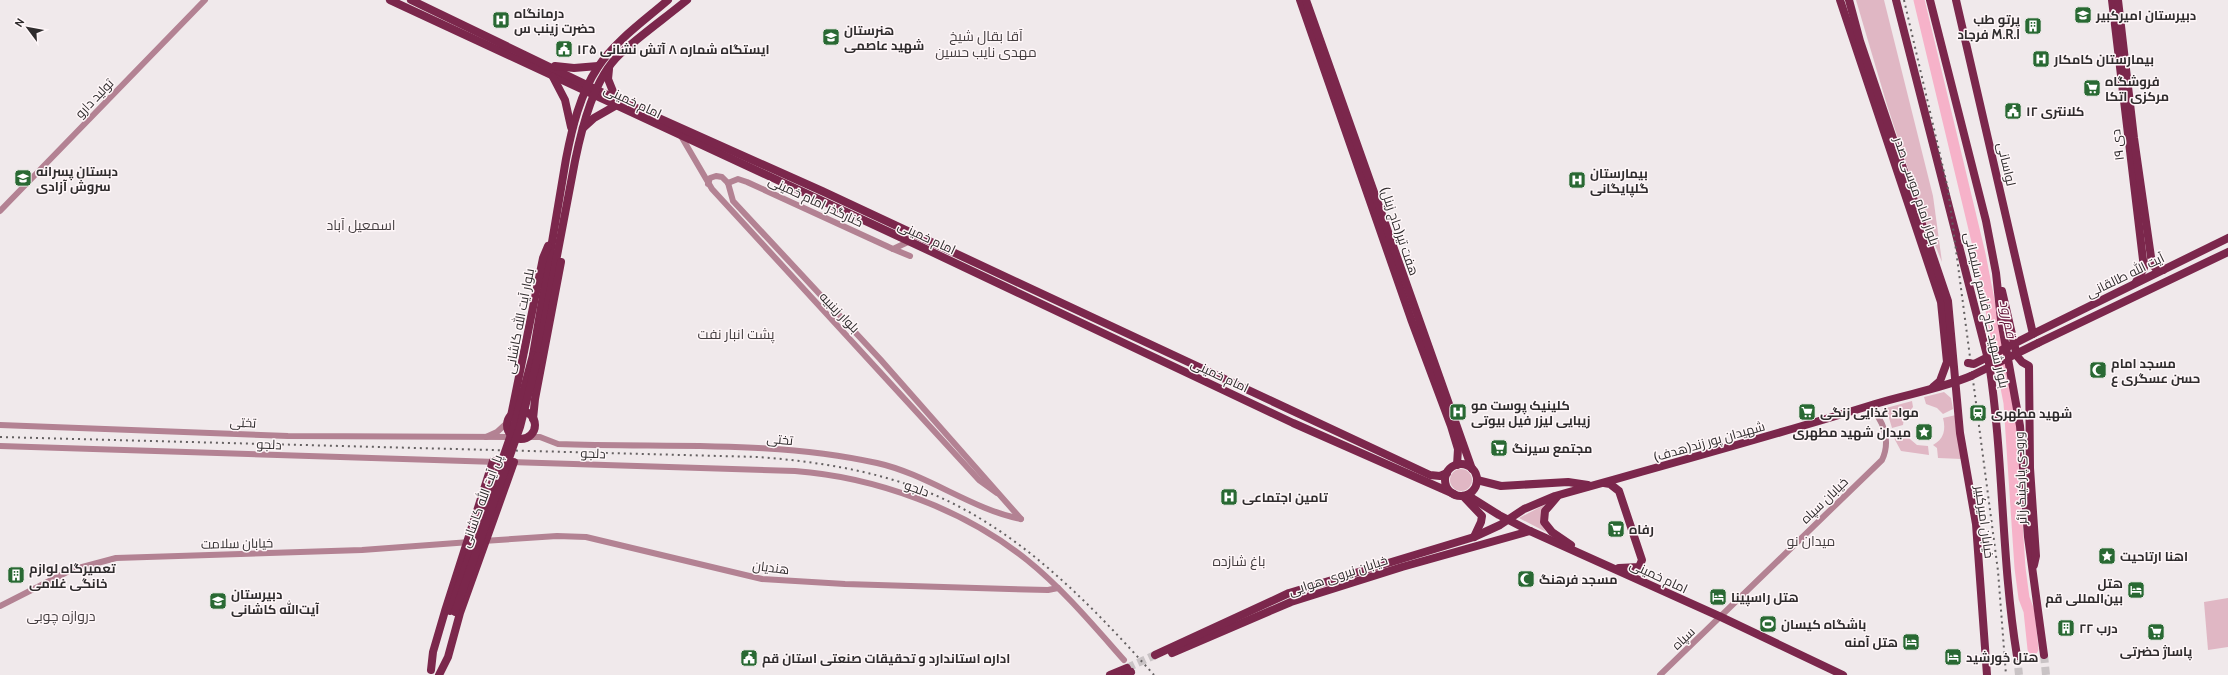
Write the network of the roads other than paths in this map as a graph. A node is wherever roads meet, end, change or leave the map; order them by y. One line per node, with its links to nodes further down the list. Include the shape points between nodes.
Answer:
1 (205, 0): 27 (street, تولید دارو)
2 (390, 0): 18 (main road, امام خمینی)
3 (411, 0): 15 (main road, امام خمینی)
4 (668, 0): 16 (main road, بلوار آیت الله کاشانی, via 614,47)
5 (687, 0): 17 (main road, بلوار آیت الله کاشانی)
6 (1300, 0): 55 (main road, هفت تیر(حاج زینل), via 1410,319 1451,426 1458,450)
7 (1306, 0): 56 (main road, هفت تیر(حاج زینل))
8 (1840, 0): 39 (main road, بلوار امام موسی صدر, via 1941,302)
9 (1849, 0): 39 (main road, بلوار امام موسی صدر, via 1860,41 1948,301)
10 (1896, 0): 79 (main road, بلوار شهید حاج قاسم سلیمانی, via 1989,363 1996,406 2010,606)
11 (1930, 0): 35 (main road, بلوار شهید حاج قاسم سلیمانی, via 1986,222)
12 (1956, 0): 37 (main road, لواسانی)
13 (2112, 0): 36 (main road, ۱۹ دی, via 2144,268)
14 (2118, 0): 34 (main road, ۱۹ دی, via 2152,264 2158,270)
15 (549, 66): 16 (main road); 19 (main road, امام خمینی)
16 (598, 66): 19 (main road, بلوار آیت الله کاشانی)
17 (609, 67): 20 (main road, بلوار آیت الله کاشانی); 21 (main road, via 608,79)
18 (552, 76): 19 (main road, امام خمینی); 23 (main road, via 565,100)
19 (587, 88): 20 (main road, امام خمینی); 23 (main road, بلوار آیت الله کاشانی)
20 (596, 93): 21 (main road, امام خمینی); 22 (main road, بلوار آیت الله کاشانی)
21 (615, 102): 22 (main road); 24 (main road, امام خمینی); 57 (main road, امام خمینی, via 822,191 1430,475 1440,476)
22 (581, 130): 28 (main road, بلوار آیت الله کاشانی)
23 (572, 131): 28 (main road, بلوار آیت الله کاشانی)
24 (681, 136): 26 (street, بلوار زینبیه); 30 (main road, امام خمینی)
25 (728, 183): 26 (street, via 722,177 716,176 710,178); 31 (street, کنارگذر امام خمینی, via 738,179 747,182); 61 (street, بلوار زینبیه, via 732,201 949,435)
26 (708, 184): 61 (street, بلوار زینبیه, via 979,480)
27 (0, 212)
28 (557, 232): 38 (main road, بلوار آیت الله کاشانی); 43 (main road, بلوار آیت الله کاشانی, via 544,258); 44 (main road, بلوار آیت الله کاشانی, via 563,250)
29 (2228, 238): 34 (main road, آیت الله طالقانی)
30 (908, 242): 31 (street); 62 (main road, امام خمینی, via 1293,423)
31 (893, 249): 33 (street, کنارگذر امام خمینی)
32 (2228, 252): 41 (main road, آیت الله طالقانی, bridge)
33 (910, 256)
34 (2163, 270): 36 (main road, آیت الله طالقانی)
35 (1996, 273): 74 (main road, بلوار شهید حاج قاسم سلیمانی, via 2001,320 2020,426); 74 (main road, ورودی پارکینگ زائر, via 2017,356 2029,366 2030,468 2036,556)
36 (2134, 284): 37 (main road, آیت الله طالقانی)
37 (2034, 334): 39 (main road, آیت الله طالقانی, bridge, via 1974,364)
38 (535, 355): 81 (main road, پل آیت الله کاشانی, bridge, via 452,612)
39 (1950, 362): 40 (main road, بلوار امام موسی صدر); 42 (main road, بلوار امام موسی صدر, via 1940,381)
40 (1956, 373): 41 (main road, خیابان امیرکبیر)
41 (1956, 382): 42 (main road, شهیدان پور زند(هدف)); 85 (main road, خیابان امیرکبیر, via 1960,433 1976,524)
42 (1931, 389): 45 (main road, شهیدان پور زند(هدف))
43 (516, 396): 44 (main road, via 524,406 533,403); 46 (main road, بلوار آیت الله کاشانی)
44 (535, 399): 47 (main road, بلوار آیت الله کاشانی)
45 (1867, 407): 59 (main road, شهیدان پور زند(هدف)); 77 (street, خیابان سپاه, via 1880,418 1887,444 1882,460)
46 (509, 419): 47 (main road, via 517,412 525,412); 49 (main road, via 509,431); 51 (street, via 497,432)
47 (534, 419): 50 (main road, via 535,427)
48 (0, 425): 51 (street, تختی, via 288,436)
49 (515, 437): 50 (main road); 51 (street, تختی)
50 (528, 437): 64 (street, تختی, via 540,437 558,444 757,448 832,454 902,471 1000,513)
51 (485, 438)
52 (0, 446): 53 (street, دلجو)
53 (493, 461): 54 (street, دلجو); 69 (main road)
54 (514, 462): 68 (main road); 75 (street, دلجو, via 795,471 839,477 882,487 921,500 951,514 988,533 1026,559)
55 (1457, 465): 56 (main road, via 1465,465); 57 (main road)
56 (1472, 469): 58 (main road)
57 (1447, 473): 62 (main road, via 1446,484)
58 (1477, 480): 60 (main road, via 1501,486 1568,482); 62 (main road, via 1474,489)
59 (1600, 483): 60 (main road, شهیدان پور زند(هدف)); 73 (main road, via 1610,484 1619,491 1642,560 1635,569)
60 (1590, 486): 63 (main road, شهیدان پور زند(هدف))
61 (997, 493): 64 (street, بلوار زینبیه)
62 (1461, 495): 65 (main road, امام خمینی); 67 (main road, via 1482,516)
63 (1559, 495): 65 (main road, شهیدان پور زند(هدف), via 1524,509); 72 (main road, via 1545,511 1545,526)
64 (1021, 519)
65 (1508, 520): 66 (main road, امام خمینی); 67 (main road, خیابان نیروی هوایی)
66 (1530, 531): 67 (main road, خیابان نیروی هوایی, via 1291,602 1157,657 1288,593); 72 (main road, امام خمینی)
67 (1474, 537)
68 (485, 541): 69 (street, خیابان سلامت); 71 (main road); 75 (street, هندیان, via 557,536 586,537 762,579 1035,590)
69 (467, 543): 70 (main road); 76 (street, خیابان سلامت, via 362,550 122,557 71,570)
70 (464, 552): 71 (main road, via 474,547 480,552); 81 (main road, via 433,652)
71 (480, 556): 81 (main road, via 448,657)
72 (1588, 556): 73 (main road, امام خمینی)
73 (1613, 568): 77 (main road, امام خمینی)
74 (2033, 575): 78 (main road, بلوار شهید حاج قاسم سلیمانی)
75 (1058, 588): 80 (street, دلجو)
76 (0, 606)
77 (1721, 617): 83 (street, سپاه); 84 (main road, امام خمینی)
78 (2044, 655)
79 (2017, 656)
80 (1127, 669): 82 (main road)
81 (435, 674)
82 (1110, 675)
83 (1660, 675)
84 (1843, 675)
85 (1987, 675)

